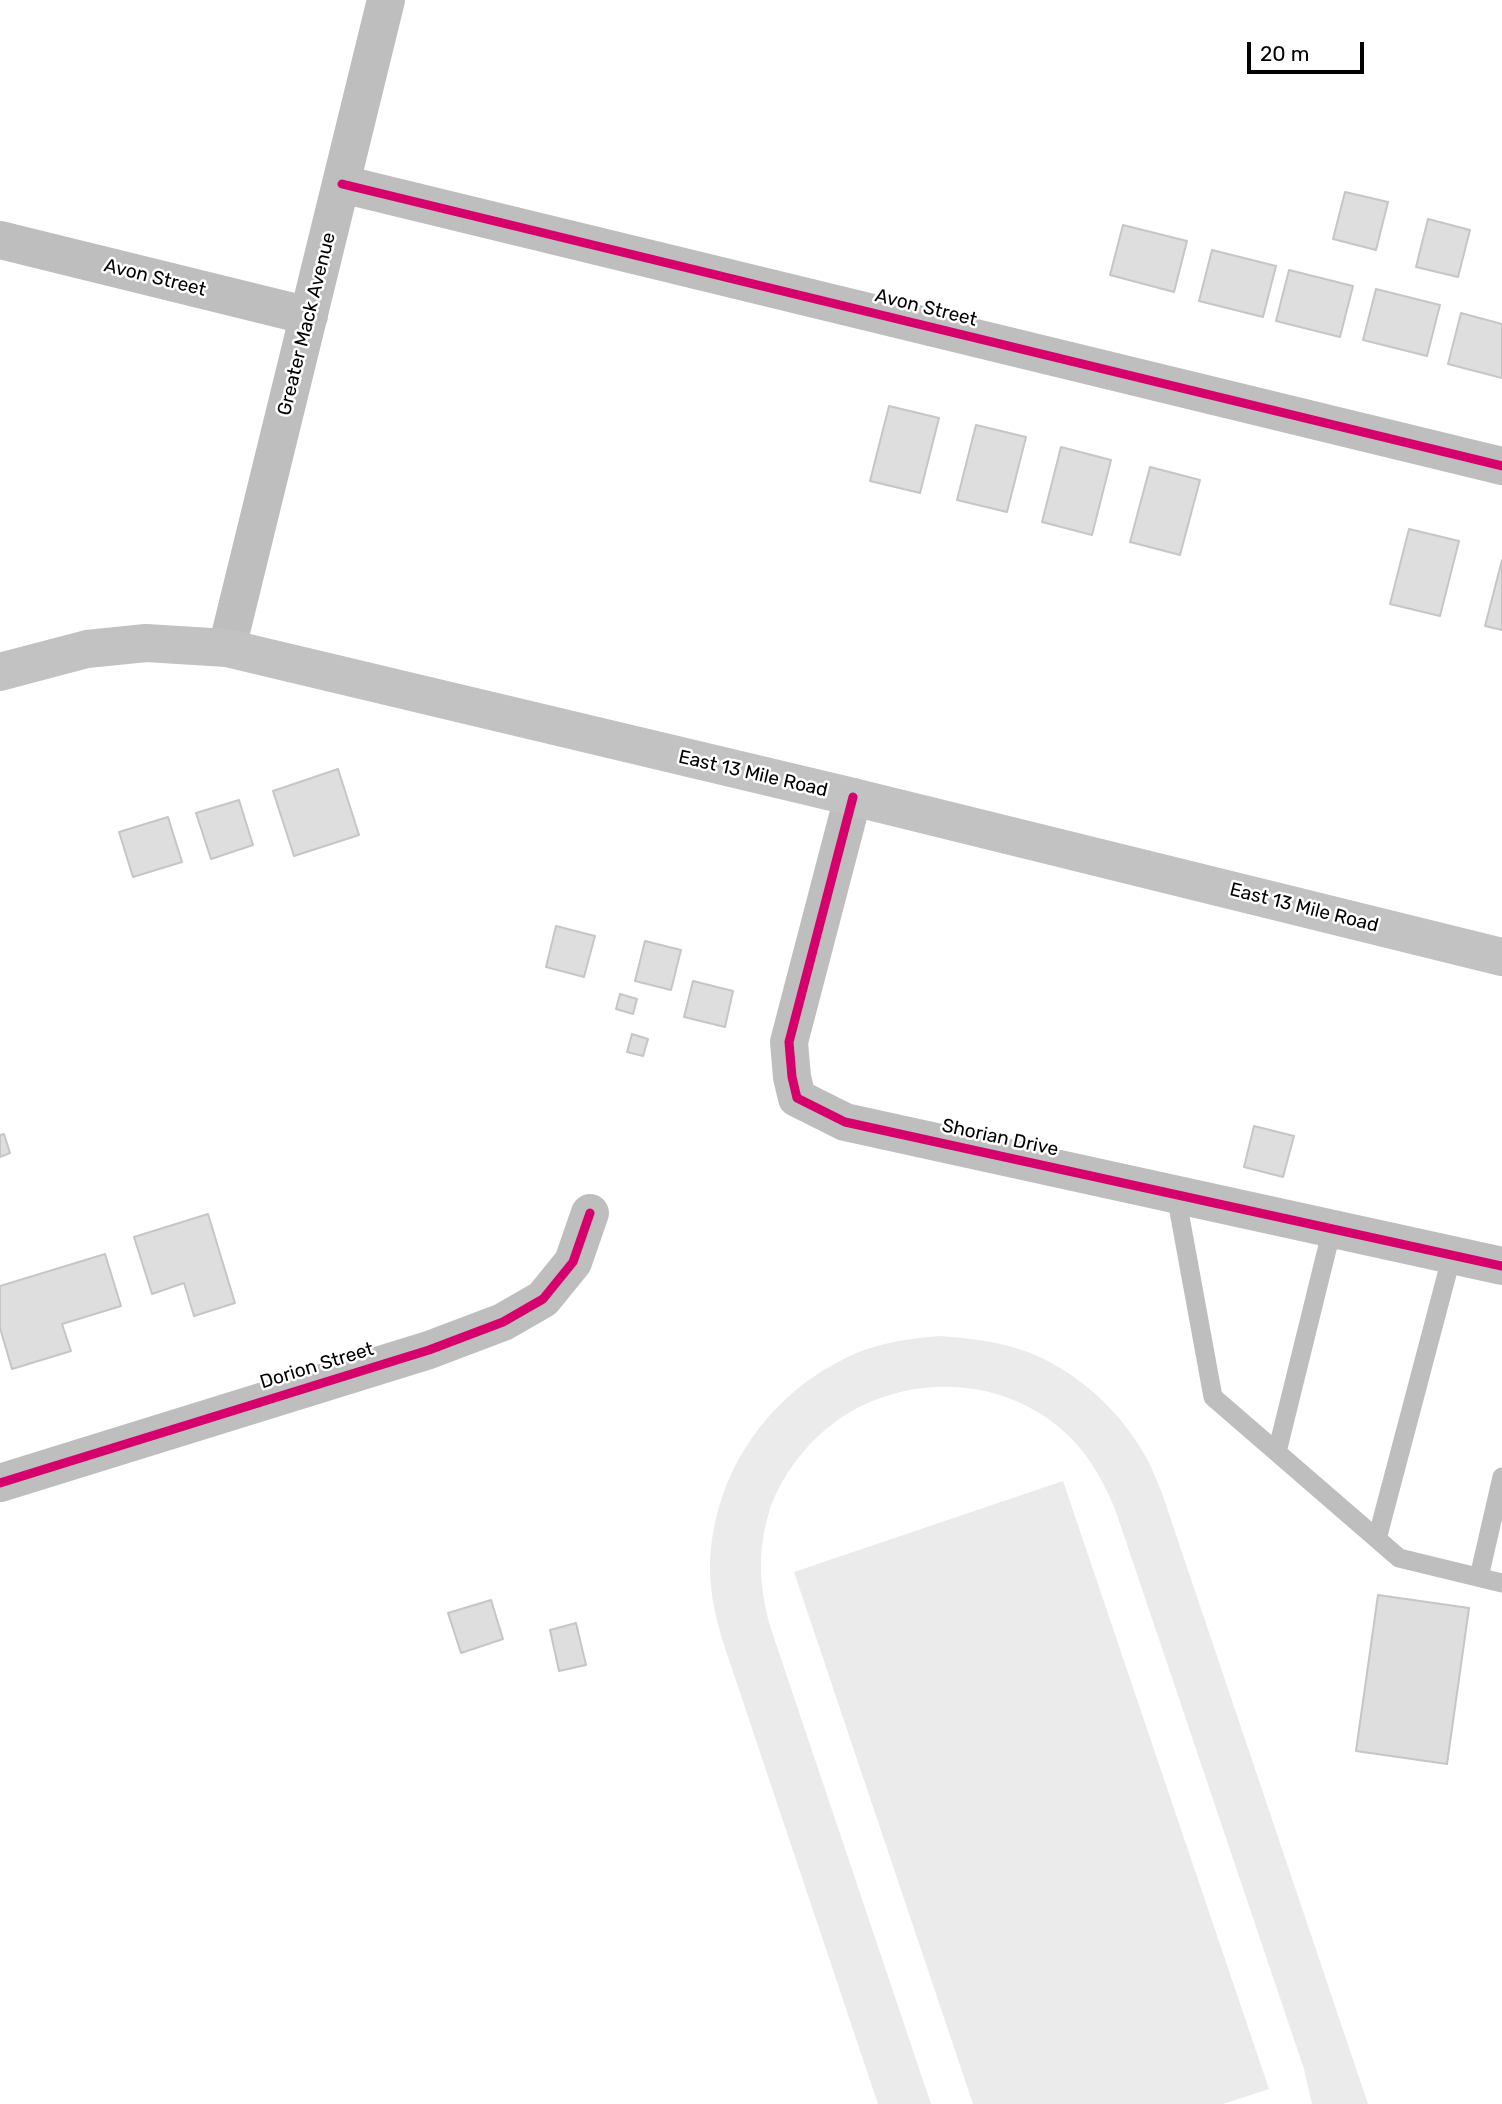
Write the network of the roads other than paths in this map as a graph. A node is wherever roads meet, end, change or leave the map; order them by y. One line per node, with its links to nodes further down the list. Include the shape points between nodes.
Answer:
1 (386, 0): 2 (street, Greater Mack Avenue)
2 (342, 184): 4 (street, Greater Mack Avenue); 5 (street, Avon Street)
3 (0, 240): 4 (street, Avon Street)
4 (309, 316): 6 (street, Greater Mack Avenue)
5 (1502, 466)
6 (228, 648): 7 (main road, East 13 Mile Road, via 146,643 87,649); 8 (main road, East 13 Mile Road)
7 (0, 672)
8 (853, 797): 9 (main road, East 13 Mile Road); 10 (street, Shorian Drive, via 789,1042 797,1098 845,1122)
9 (1502, 957)
10 (1176, 1195): 12 (street, Shorian Drive); 15 (lane, via 1213,1397)
11 (590, 1213): 17 (street, Dorion Street, via 573,1262 543,1298 503,1322 429,1350)
12 (1332, 1229): 13 (street, Shorian Drive); 15 (lane)
13 (1452, 1255): 14 (street, Shorian Drive); 18 (lane)
14 (1502, 1266)
15 (1277, 1452): 18 (lane)
16 (1502, 1477): 19 (lane)
17 (0, 1483)
18 (1377, 1539): 19 (lane, via 1399,1558)
19 (1479, 1577): 20 (lane)
20 (1502, 1583)

